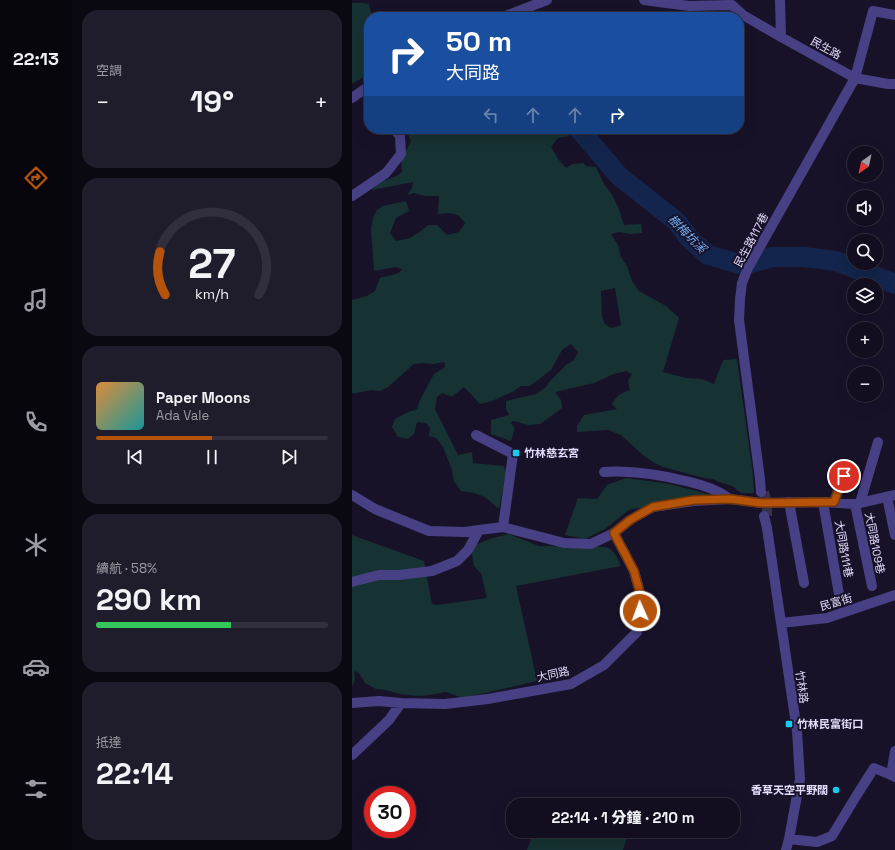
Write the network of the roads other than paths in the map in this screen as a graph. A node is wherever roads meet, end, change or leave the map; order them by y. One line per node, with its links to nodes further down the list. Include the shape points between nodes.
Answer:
1 (547, 0): 4 (street)
2 (644, 0): 5 (street, 民生路, via 689,6 732,5)
3 (780, 0): 8 (street)
4 (516, 12)
5 (740, 12)
6 (895, 15): 9 (street, 民生路117巷, via 873,10)
7 (744, 16): 8 (street, 民生路)
8 (781, 37): 9 (street, 民生路)
9 (855, 78): 10 (street, 民生路); 19 (street, 民生路117巷, via 756,252 742,283 739,320)
10 (895, 84)
11 (364, 90): 12 (street)
12 (352, 98)
13 (398, 134): 14 (street, via 401,154 386,173)
14 (352, 196)
15 (476, 435): 28 (street, via 513,454)
16 (878, 442): 26 (street)
17 (604, 472): 22 (street, via 619,470 674,478 722,493)
18 (844, 476): 25 (street)
19 (762, 492)
20 (352, 495): 29 (street, via 375,509 429,531)
21 (891, 496): 26 (street); 31 (street)
22 (730, 499): 23 (street, via 761,503); 30 (street, via 694,500 653,507)
23 (789, 502): 24 (street); 33 (street)
24 (823, 502): 25 (street); 36 (street, 大同路111巷)
25 (834, 502): 26 (street)
26 (857, 503): 34 (street, 大同路109巷)
27 (765, 516): 37 (street, 竹林路)
28 (503, 527): 29 (street); 30 (street, via 564,543 591,544)
29 (479, 530): 32 (street, via 468,550 457,560 432,571 379,575)
30 (614, 533): 39 (street, 大同路, via 634,571 642,600 637,632 604,665 571,684 445,704)
31 (895, 535)
32 (352, 582)
33 (804, 584)
34 (872, 586)
35 (895, 595): 37 (street, 民富街, via 827,618)
36 (840, 600)
37 (781, 623): 43 (street, 竹林路, via 800,778)
38 (352, 703): 39 (street, 大同路)
39 (401, 703): 41 (street, via 389,720)
40 (895, 751): 42 (street)
41 (352, 754)
42 (893, 776): 43 (street, via 874,768 832,836 817,842)
43 (789, 839): 44 (street, 竹林路)
44 (786, 850)

